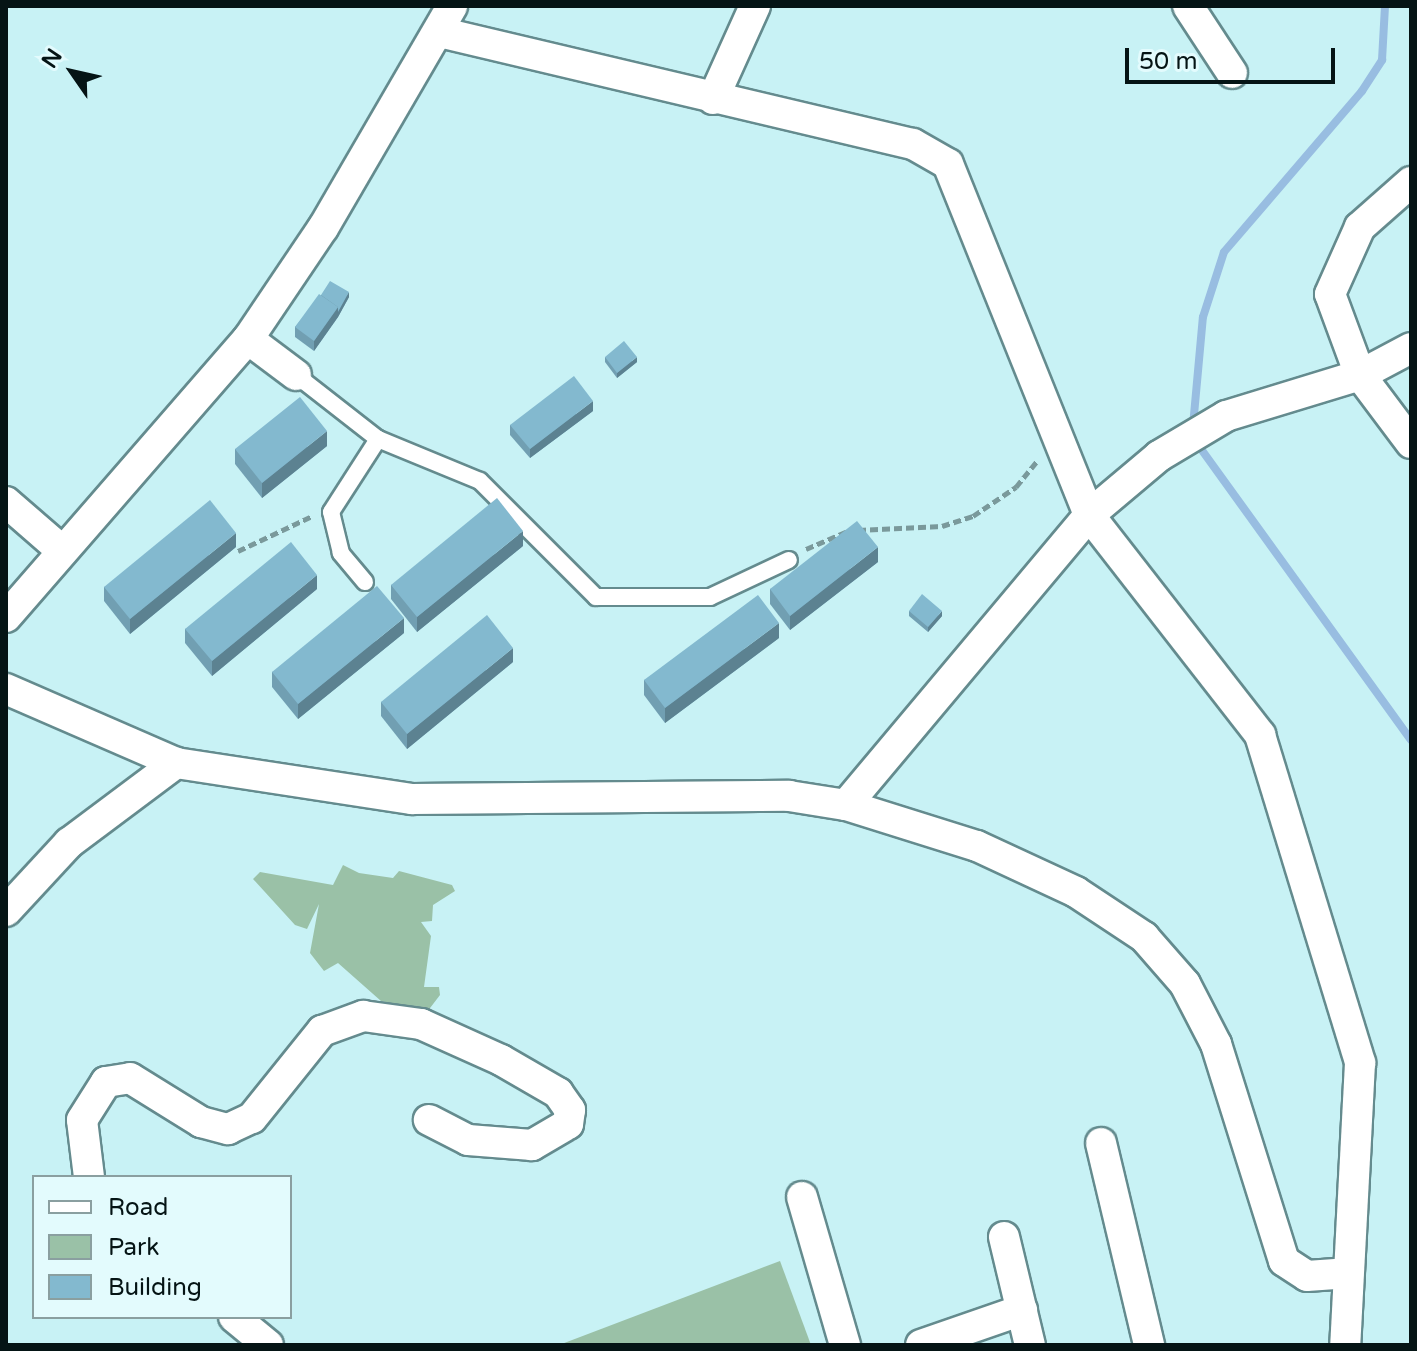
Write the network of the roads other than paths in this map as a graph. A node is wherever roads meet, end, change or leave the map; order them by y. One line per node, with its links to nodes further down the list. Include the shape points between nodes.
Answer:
1 (755, 6): 5 (street)
2 (1188, 6): 4 (street)
3 (445, 19): 5 (street); 7 (street)
4 (1232, 73)
5 (713, 99): 14 (street, via 913,144 948,164)
6 (1411, 182): 10 (street, via 1360,227 1330,294)
7 (248, 339): 9 (street); 15 (street)
8 (1411, 348): 10 (street)
9 (296, 375): 11 (lane)
10 (1360, 375): 12 (street); 14 (street, via 1226,416 1159,456)
11 (378, 439): 16 (lane, via 480,481 596,597 710,597); 17 (lane, via 334,503 333,533)
12 (1411, 443)
13 (6, 502): 15 (street)
14 (1089, 515): 21 (street); 28 (street, via 1260,735 1360,1063)
15 (59, 548): 18 (street)
16 (789, 560)
17 (365, 582)
18 (6, 617)
19 (6, 689): 20 (street)
20 (176, 763): 21 (street, via 412,799 789,796); 22 (street, via 69,843)
21 (846, 805): 28 (street, via 977,846 1076,892 1144,937 1185,984 1216,1044 1284,1261 1307,1276)
22 (6, 911)
23 (429, 1120): 25 (street, via 468,1140 532,1145 568,1124 570,1110 558,1093 461,1042 421,1024 363,1016 322,1031 252,1118 228,1129 201,1122 130,1078 106,1082 82,1120)
24 (1101, 1143): 35 (street)
25 (89, 1175)
26 (802, 1197): 32 (street)
27 (1004, 1237): 29 (street)
28 (1346, 1273): 36 (street)
29 (1022, 1310): 33 (street); 34 (street)
30 (236, 1319): 31 (street)
31 (268, 1345)
32 (845, 1345)
33 (921, 1345)
34 (1030, 1345)
35 (1149, 1345)
36 (1345, 1345)

